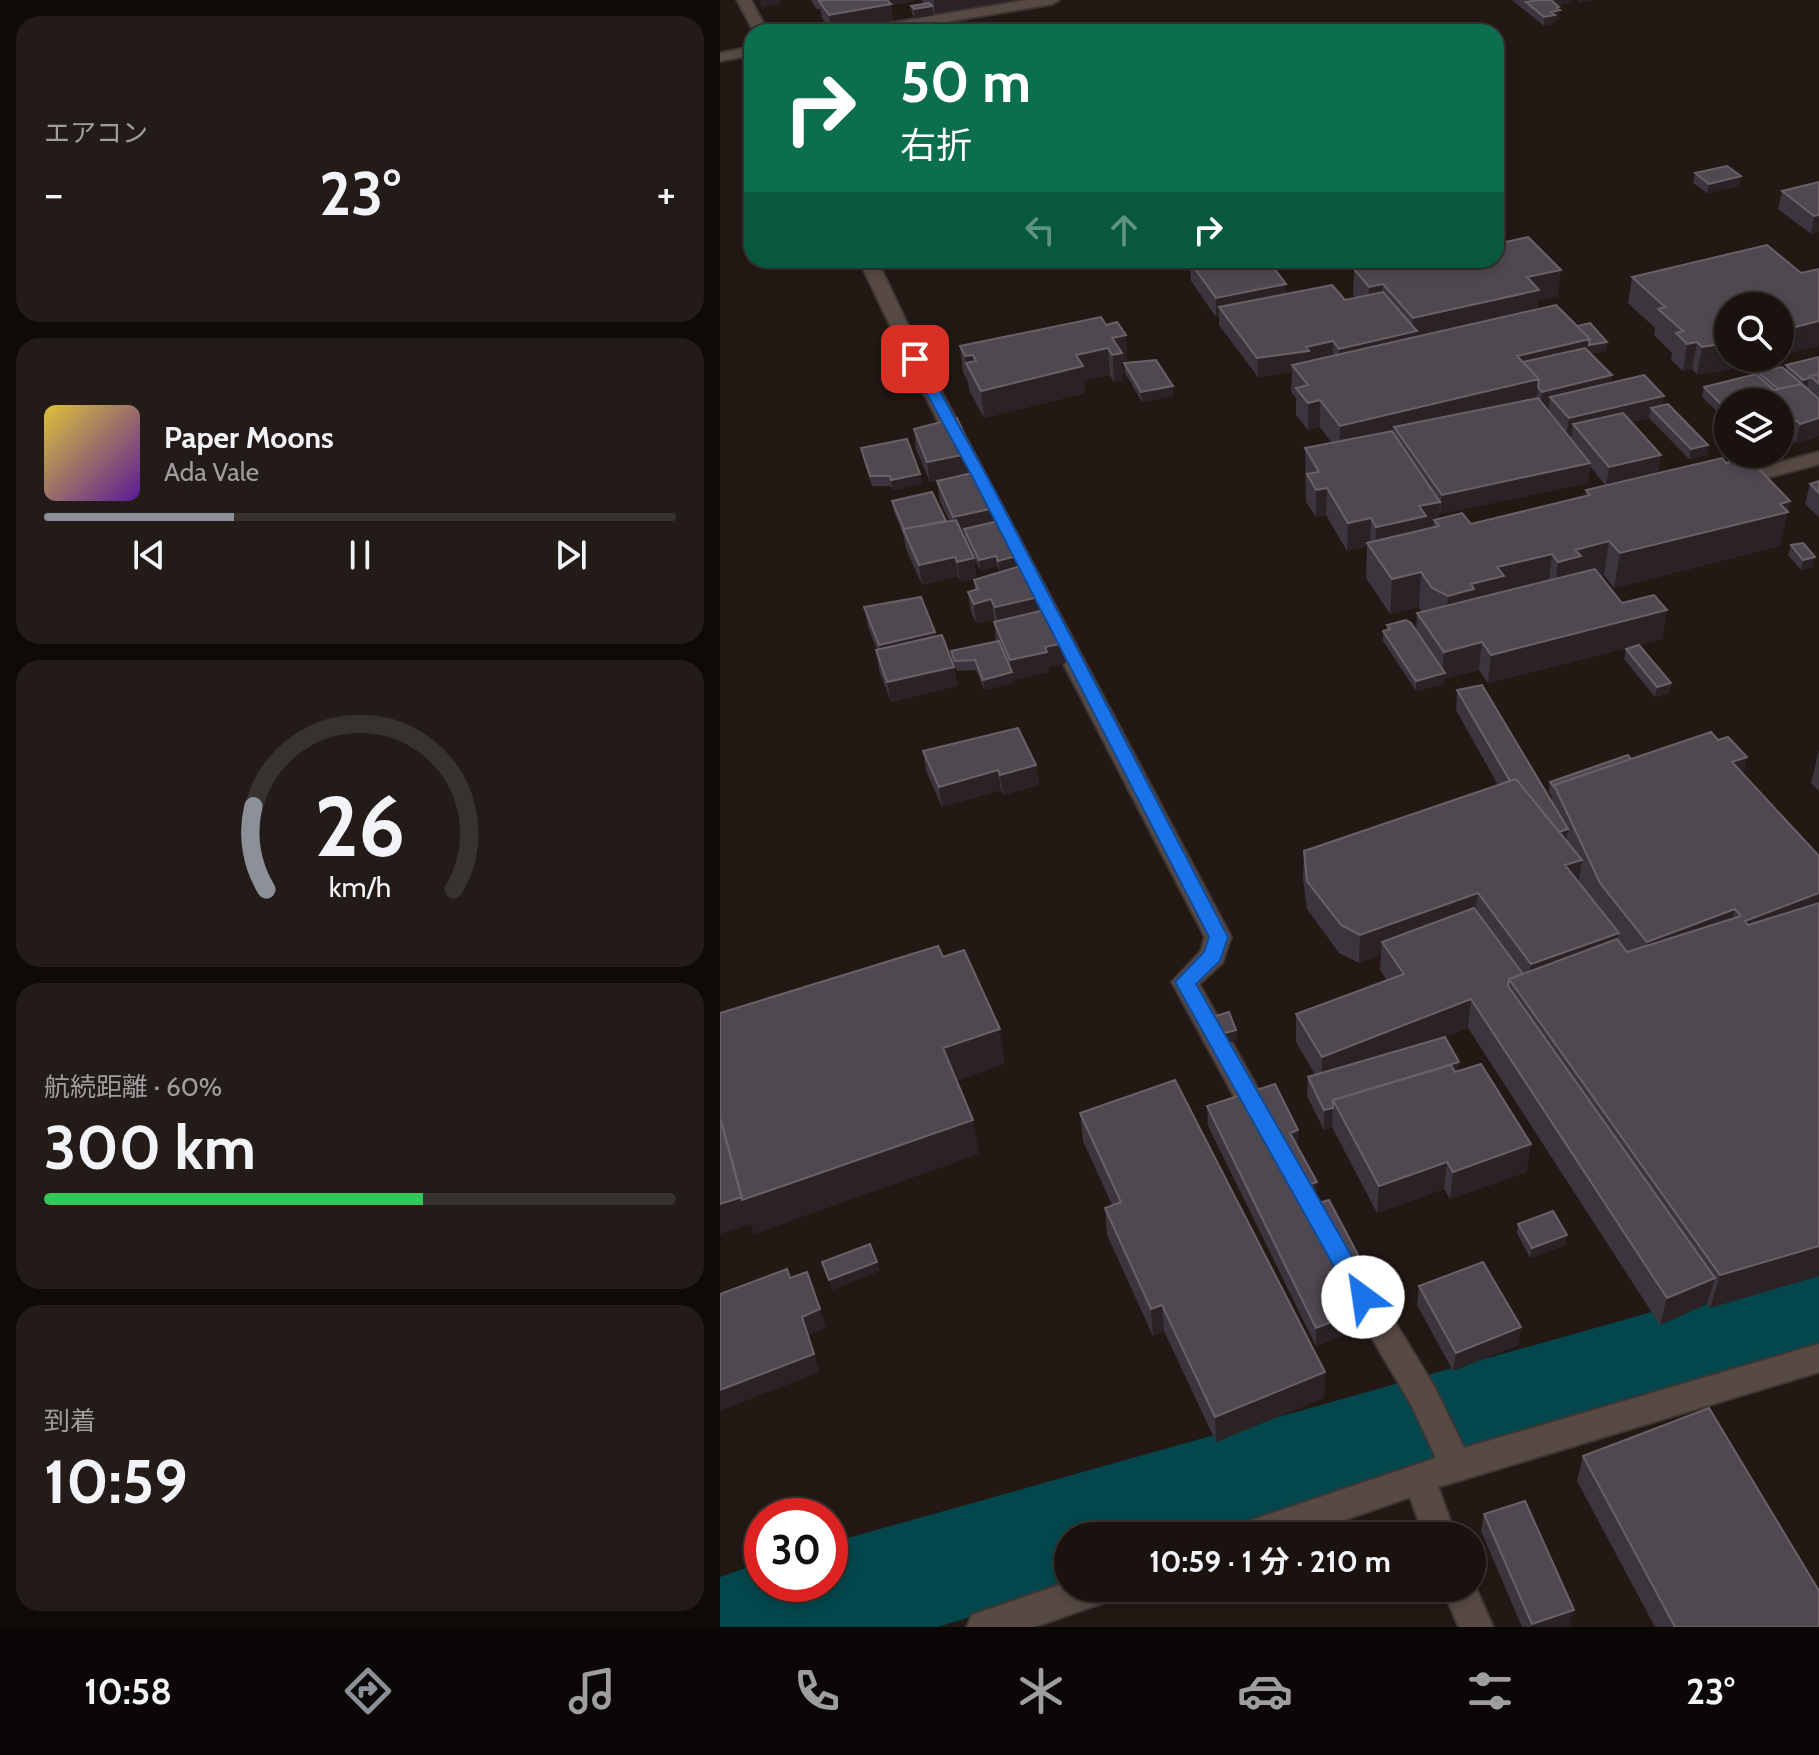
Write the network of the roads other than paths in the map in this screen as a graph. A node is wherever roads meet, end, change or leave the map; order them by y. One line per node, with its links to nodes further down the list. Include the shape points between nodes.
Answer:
1 (744, 0): 3 (street)
2 (1052, 0): 4 (street)
3 (757, 24)
4 (910, 24)
5 (744, 52): 6 (street)
6 (720, 57)
7 (872, 268): 10 (street, via 1218,937 1213,956 1185,982)
8 (1819, 458): 9 (street)
9 (1718, 484)
10 (1273, 1141)
11 (1350, 1276): 13 (street, via 1423,1396)
12 (1819, 1358): 13 (street)
13 (1450, 1453): 14 (street)
14 (1419, 1479): 15 (street); 16 (street)
15 (1293, 1522)
16 (1435, 1522)
17 (1058, 1602): 19 (street)
18 (1465, 1602): 20 (street)
19 (984, 1627)
20 (1476, 1627)

